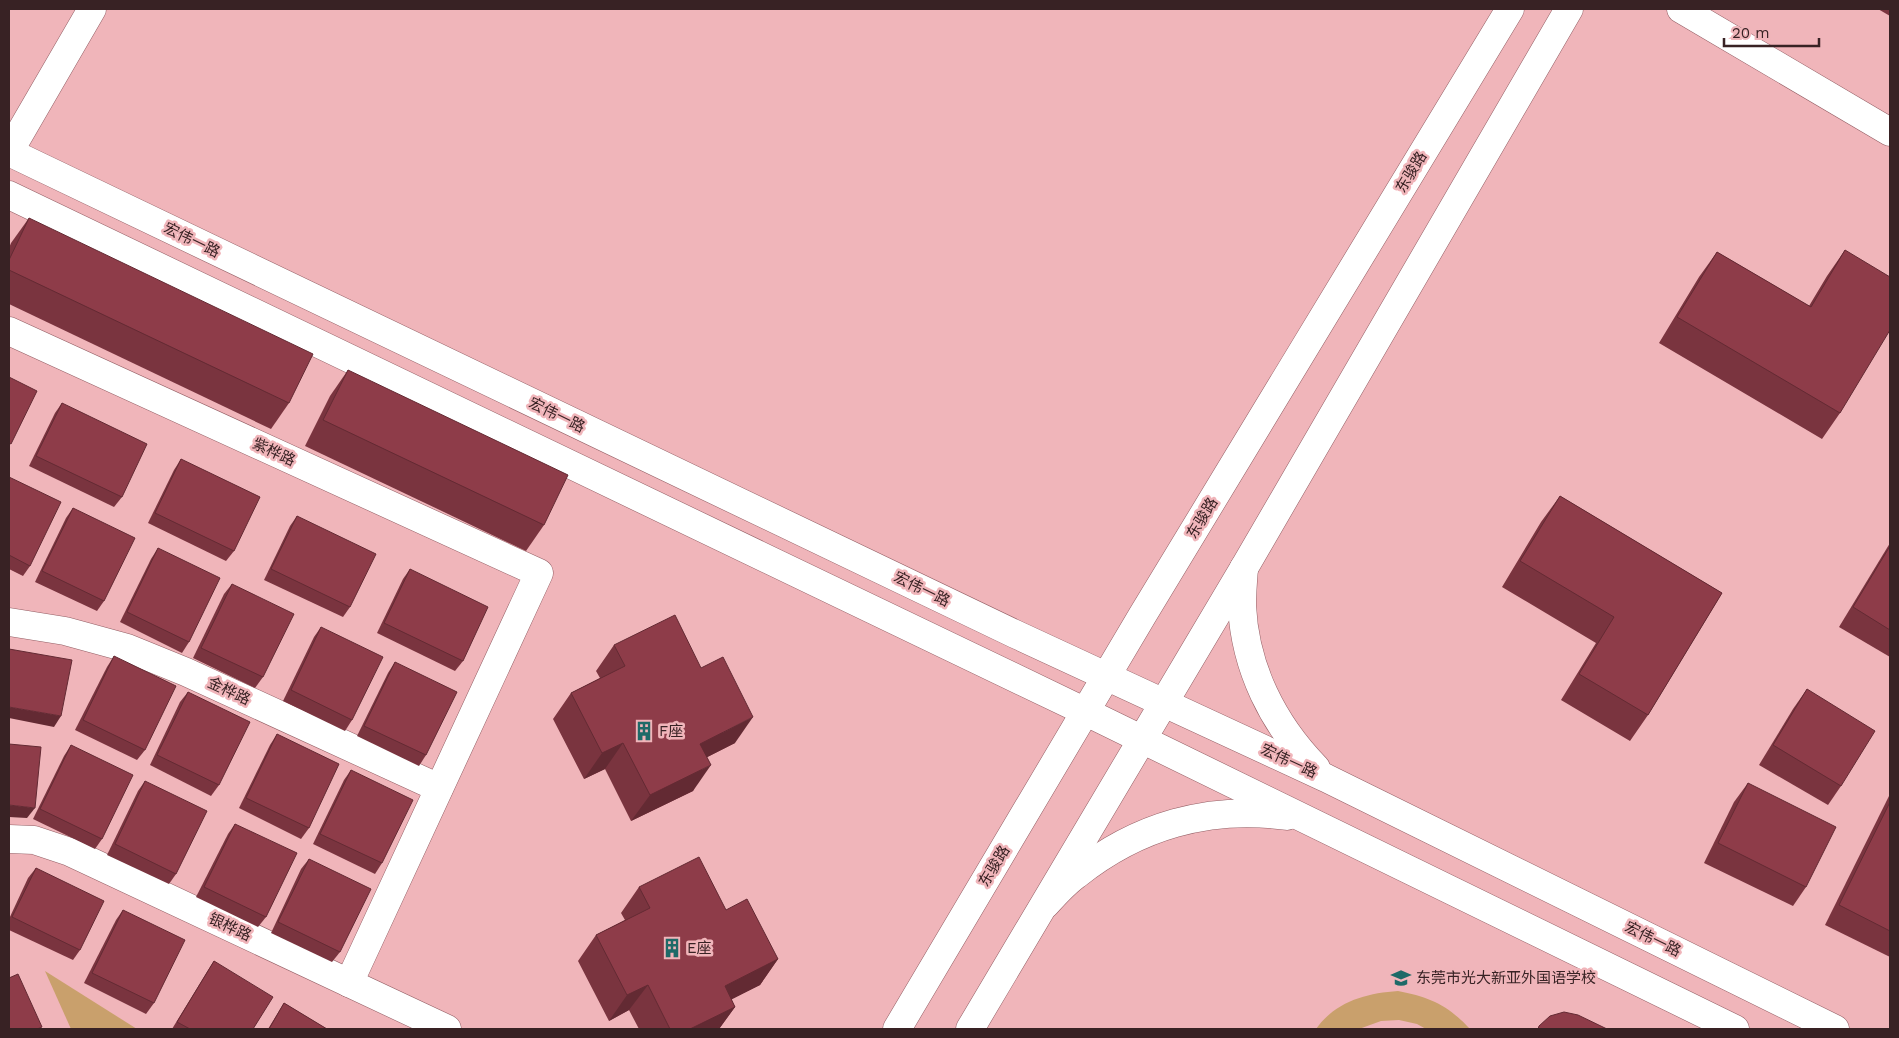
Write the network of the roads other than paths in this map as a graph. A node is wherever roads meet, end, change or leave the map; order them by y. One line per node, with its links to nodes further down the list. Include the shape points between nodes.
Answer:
1 (92, 9): 6 (main road)
2 (1510, 9): 11 (main road, 东骏路)
3 (1569, 9): 9 (main road)
4 (1681, 9): 5 (main road)
5 (1890, 132)
6 (9, 152): 11 (main road, 宏伟一路)
7 (9, 194): 13 (main road)
8 (9, 330): 16 (main road, 紫桦路, via 539,573)
9 (1244, 568): 12 (main road); 15 (main road, via 1242,607 1247,645 1258,683 1275,718 1298,750)
10 (9, 622): 16 (main road, 金桦路, via 65,631 127,648)
11 (1107, 676): 12 (main road, 宏伟一路); 13 (main road, 东骏路)
12 (1164, 702): 14 (main road); 15 (main road, 宏伟一路)
13 (1086, 712): 14 (main road); 22 (main road, 东骏路)
14 (1142, 740): 17 (main road); 19 (main road)
15 (1326, 778): 25 (main road, 宏伟一路)
16 (439, 788): 20 (main road)
17 (1305, 819): 19 (main road, via 1265,813 1224,813 1183,820 1144,832 1074,876); 24 (main road)
18 (9, 839): 20 (main road, 银桦路, via 34,840 70,852)
19 (1046, 904): 23 (main road)
20 (349, 983): 21 (main road, 银桦路)
21 (447, 1029)
22 (897, 1029)
23 (970, 1029)
24 (1735, 1029)
25 (1835, 1029)

